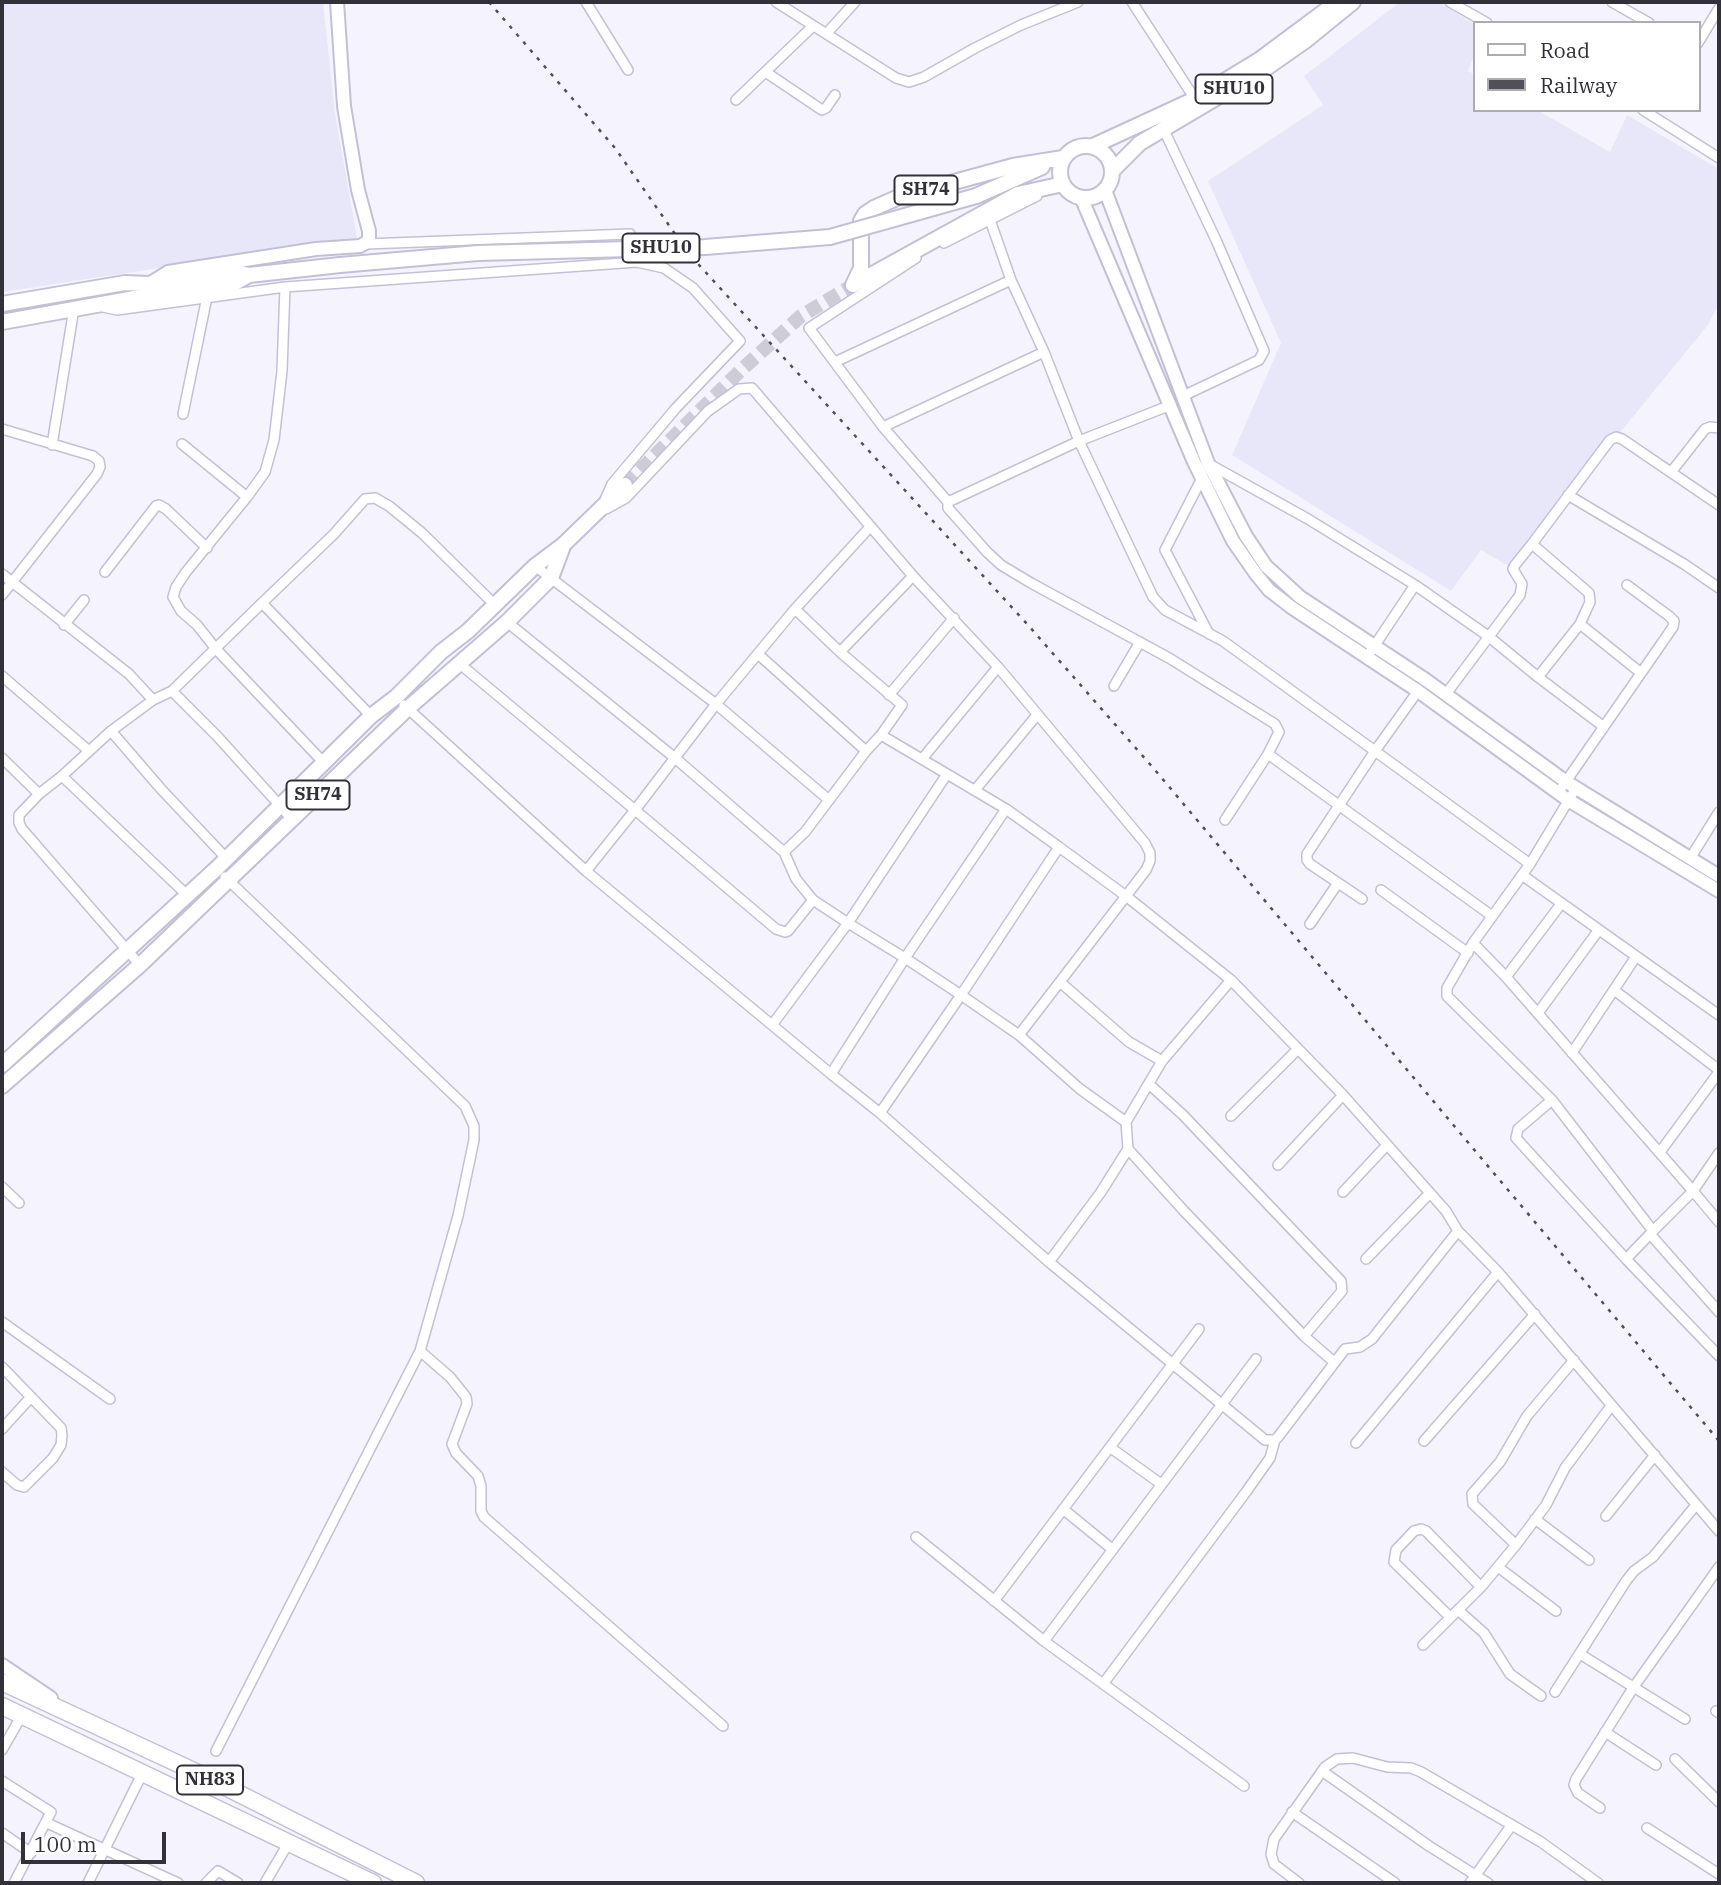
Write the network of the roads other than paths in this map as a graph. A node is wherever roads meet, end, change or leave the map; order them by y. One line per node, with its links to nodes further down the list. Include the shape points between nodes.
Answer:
1 (337, 2): 34 (main road, via 344,106 369,230)
2 (586, 2): 17 (street)
3 (776, 2): 14 (street)
4 (855, 2): 15 (street)
5 (1078, 2): 15 (street, via 1021,25 909,82)
6 (1132, 2): 20 (street)
7 (1336, 2): 20 (main road, SHU10, via 1259,60)
8 (1353, 2): 23 (main road, SHU10, via 1265,69)
9 (1450, 2): 12 (street)
10 (1612, 2): 13 (street)
11 (1719, 8): 16 (street)
12 (1483, 21)
13 (1645, 21)
14 (813, 26): 15 (street); 18 (street)
15 (827, 33)
16 (1700, 40)
17 (628, 70)
18 (766, 73): 19 (street, via 822,110); 21 (street)
19 (835, 95)
20 (1195, 99): 24 (main road, SHU10)
21 (736, 100)
22 (1655, 113): 25 (street)
23 (1163, 128): 27 (main road, SHU10, via 1131,150); 48 (street, via 1264,351 1259,360)
24 (1093, 146): 26 (main road, SHU10, via 1071,150); 27 (main road, via 1110,160)
25 (1719, 158)
26 (1062, 160): 28 (main road, SHU10); 29 (main road); 29 (main road, SH74, via 1013,166 874,208 861,221 861,268 853,285 1018,194)
27 (1112, 171): 30 (main road, SHU10)
28 (1019, 178): 29 (main road, SHU10, via 1031,176); 37 (main road, SHU10, bridge, via 976,196 830,237 705,247 478,253)
29 (1063, 184): 31 (main road, SHU10); 32 (street)
30 (1105, 190): 31 (main road); 48 (main road)
31 (1082, 197): 49 (main road)
32 (990, 220): 38 (street); 47 (street, via 922,254 809,328)
33 (470, 240): 34 (street); 35 (street, via 630,234); 36 (street)
34 (366, 244): 39 (main road, via 168,272)
35 (637, 262): 36 (street); 65 (street, via 664,268 693,288 740,341 612,484)
36 (476, 273): 40 (street)
37 (249, 275): 39 (main road, SHU10, via 232,271); 43 (main road, SHU10, via 234,283)
38 (1011, 280): 46 (street); 47 (street)
39 (149, 284): 42 (main road, SHU10, via 125,283)
40 (285, 287): 41 (street); 62 (street, via 274,440 265,472)
41 (207, 297): 43 (street, via 117,310); 50 (street)
42 (2, 304)
43 (94, 305): 44 (main road, SHU10)
44 (75, 309): 45 (main road, SHU10); 55 (street)
45 (2, 325)
46 (1044, 352): 51 (street); 54 (street)
47 (835, 362): 51 (street)
48 (1183, 396): 57 (main road)
49 (1171, 405): 54 (street); 59 (main road)
50 (183, 414)
51 (883, 427): 63 (street)
52 (1719, 428): 58 (street, via 1705,429)
53 (2, 429): 55 (street)
54 (1079, 441): 63 (street); 88 (street, via 1153,597 1165,610)
55 (52, 444): 75 (street, via 93,457 100,467)
56 (182, 444): 62 (street)
57 (1208, 463): 76 (street); 92 (main road, via 1266,566)
58 (1672, 471): 61 (street, via 1616,437); 64 (street)
59 (1202, 478): 88 (street, via 1165,550); 92 (main road, via 1233,541 1269,590)
60 (625, 485): 65 (main road, SH74)
61 (1568, 495): 67 (street); 78 (street)
62 (247, 497): 69 (street)
63 (948, 502): 90 (street, via 948,508 1001,565)
64 (1719, 505)
65 (598, 513): 66 (street, via 626,498 708,411 739,389 752,388); 68 (main road, SH74)
66 (870, 527): 73 (street); 83 (street)
67 (1532, 544): 86 (street, via 1589,593); 89 (street, via 1513,569 1521,584 1520,595)
68 (564, 545): 70 (main road, SH74); 74 (main road, SH74)
69 (208, 548): 71 (street, via 159,505); 91 (street, via 186,572 173,597)
70 (536, 566): 74 (street); 82 (main road, SH74)
71 (105, 572)
72 (2, 574): 75 (street)
73 (913, 576): 84 (street); 93 (street)
74 (551, 578): 85 (main road, SH74); 108 (street)
75 (13, 583): 79 (street); 87 (street)
76 (1415, 585): 89 (street); 92 (street)
77 (1627, 585): 97 (street, via 1674,621)
78 (1719, 588)
79 (2, 595)
80 (84, 600): 87 (street)
81 (262, 603): 82 (street, via 365,499 375,498 422,533); 91 (street); 111 (street)
82 (494, 604): 106 (main road, SH74)
83 (795, 609): 93 (street); 94 (street)
84 (954, 618): 96 (street); 105 (street)
85 (507, 622): 95 (main road, SH74); 120 (street)
86 (1580, 624): 97 (street); 98 (street)
87 (64, 625): 107 (street, via 129,674)
88 (1209, 634): 117 (street)
89 (1488, 636): 98 (street); 104 (street)
90 (1140, 642): 100 (street); 118 (street, via 1275,724 1279,732)
91 (216, 649): 102 (street); 122 (street)
92 (1370, 651): 103 (main road); 104 (main road)
93 (840, 652): 105 (street)
94 (758, 654): 108 (street); 116 (street)
95 (460, 664): 109 (main road, SH74); 133 (street)
96 (998, 667): 110 (street); 121 (street)
97 (1640, 673): 112 (street)
98 (1538, 677): 112 (street)
99 (5, 678): 101 (street); 115 (street)
100 (1114, 686)
101 (2, 689)
102 (172, 691): 107 (street); 130 (street)
103 (1418, 691): 117 (street); 128 (main road)
104 (1446, 694): 125 (main road)
105 (889, 695): 114 (street, via 902,705)
106 (396, 697): 109 (street); 111 (main road, SH74)
107 (153, 700): 113 (street)
108 (716, 704): 120 (street); 129 (street)
109 (407, 709): 135 (main road, SH74); 142 (street)
110 (1038, 715): 126 (street); 150 (street, via 1150,853 1150,861)
111 (371, 716): 122 (main road, SH74)
112 (1604, 727): 125 (street)
113 (111, 731): 115 (street); 140 (street)
114 (881, 736): 116 (street); 121 (street)
115 (89, 751): 124 (street)
116 (866, 751): 129 (street)
117 (1376, 751): 131 (street); 141 (street)
118 (1268, 754): 131 (street); 136 (street)
119 (2, 758): 127 (street)
120 (675, 758): 133 (street); 138 (street)
121 (922, 760): 123 (street)
122 (324, 763): 130 (main road, SH74)
123 (947, 774): 126 (street); 155 (street)
124 (62, 776): 127 (street); 149 (street)
125 (1571, 785): 128 (street); 139 (main road)
126 (975, 790): 132 (street)
127 (39, 794): 159 (street, via 19,815 22,829)
128 (1563, 796): 141 (street); 148 (main road)
129 (829, 800): 138 (street)
130 (280, 806): 135 (street); 140 (main road, SH74)
131 (1341, 806): 146 (street, via 1307,854 1310,864); 154 (street)
132 (1006, 809): 137 (street); 161 (street)
133 (635, 810): 142 (street); 151 (street, via 780,932 788,931)
134 (1719, 812): 139 (street)
135 (292, 818): 145 (main road, SH74)
136 (1225, 820)
137 (1059, 847): 150 (street); 168 (street)
138 (784, 852): 151 (street)
139 (1691, 857): 144 (main road)
140 (221, 863): 145 (street); 149 (main road, SH74)
141 (1530, 864): 143 (street)
142 (586, 871): 171 (street)
143 (1522, 875): 153 (street); 154 (street)
144 (1719, 876)
145 (228, 880): 163 (main road, SH74); 208 (street, via 465,1106 474,1126 457,1216)
146 (1338, 883): 152 (street); 156 (street)
147 (1381, 890): 160 (street)
148 (1719, 891)
149 (187, 895): 159 (main road, SH74)
150 (1126, 896): 165 (street); 166 (street)
151 (813, 900): 155 (street)
152 (1362, 900)
153 (1561, 904): 157 (street); 164 (street)
154 (1492, 916): 158 (street)
155 (848, 923): 161 (street); 171 (street)
156 (1310, 924)
157 (1598, 931): 162 (street); 169 (street)
158 (1473, 943): 160 (street); 164 (street)
159 (127, 949): 163 (street); 176 (main road, SH74)
160 (1468, 953): 182 (street, via 1447,988 1447,996)
161 (905, 958): 168 (street); 178 (street)
162 (1635, 958): 167 (street); 170 (street)
163 (140, 965): 180 (main road, SH74)
164 (1506, 977): 169 (street)
165 (1231, 980): 173 (street); 175 (street)
166 (1060, 982): 172 (street); 175 (street, via 1129,1042)
167 (1614, 990): 174 (street); 177 (street)
168 (961, 995): 172 (street); 183 (street)
169 (1538, 1013): 174 (street)
170 (1719, 1014)
171 (772, 1025): 178 (street)
172 (1019, 1035): 185 (street)
173 (1298, 1049): 181 (street); 184 (street)
174 (1572, 1053): 188 (street)
175 (1161, 1061): 179 (street)
176 (2, 1065)
177 (1719, 1071): 188 (street)
178 (831, 1074): 183 (street)
179 (1150, 1085): 185 (street); 207 (street, via 1341,1281 1338,1298)
180 (2, 1086)
181 (1343, 1096): 186 (street); 190 (street)
182 (1552, 1100): 198 (street); 200 (street, via 1518,1129 1516,1138)
183 (880, 1113): 201 (street)
184 (1231, 1116)
185 (1126, 1122): 187 (street)
186 (1387, 1146): 193 (street); 194 (street)
187 (1128, 1149): 201 (street); 207 (street)
188 (1660, 1152): 192 (street)
189 (1719, 1153): 192 (street)
190 (1278, 1165)
191 (2, 1187): 195 (street)
192 (1693, 1191): 196 (street); 198 (street)
193 (1343, 1192)
194 (1429, 1194): 197 (street); 199 (street)
195 (19, 1203)
196 (1719, 1222)
197 (1458, 1231): 202 (street); 213 (street, via 1372,1339 1345,1349)
198 (1652, 1233): 200 (street); 203 (street)
199 (1366, 1258)
200 (1626, 1259): 209 (street)
201 (1049, 1262): 212 (street)
202 (1498, 1272): 204 (street); 222 (street)
203 (1719, 1312)
204 (1535, 1314): 211 (street); 221 (street)
205 (2, 1322): 216 (street)
206 (1199, 1329): 212 (street)
207 (1304, 1336): 213 (street)
208 (420, 1351): 254 (street, via 467,1397 452,1444 478,1476 484,1517); 258 (street)
209 (1719, 1356)
210 (1256, 1359): 217 (street)
211 (1574, 1360): 218 (street); 233 (street, via 1472,1494 1473,1504)
212 (1174, 1363): 217 (street); 223 (street)
213 (1334, 1363): 220 (street)
214 (2, 1367): 215 (street)
215 (31, 1397): 219 (street); 225 (street, via 61,1428 61,1445 24,1486)
216 (110, 1399)
217 (1222, 1402): 220 (street, via 1265,1440); 226 (street)
218 (1611, 1406): 224 (street); 230 (street, via 1565,1468)
219 (2, 1429)
220 (1275, 1440): 248 (street, via 1262,1469)
221 (1424, 1441)
222 (1356, 1443)
223 (1111, 1448): 226 (street); 228 (street)
224 (1655, 1455): 227 (street); 229 (street)
225 (2, 1472)
226 (1161, 1484): 234 (street)
227 (1696, 1505): 231 (street); 245 (street, via 1653,1557 1626,1581)
228 (1063, 1509): 234 (street); 239 (street)
229 (1606, 1516)
230 (1535, 1519): 233 (street); 235 (street)
231 (1719, 1531)
232 (916, 1537): 239 (street)
233 (1516, 1545): 236 (street)
234 (1112, 1549): 243 (street)
235 (1589, 1560)
236 (1497, 1567): 238 (street); 241 (street)
237 (1719, 1567): 249 (street)
238 (1481, 1587): 240 (street); 242 (street, via 1426,1531 1414,1531 1396,1550 1394,1562)
239 (994, 1601): 243 (street)
240 (1458, 1610): 242 (street); 251 (street, via 1483,1633 1510,1674)
241 (1556, 1611)
242 (1450, 1617): 244 (street)
243 (1044, 1642): 248 (street)
244 (1423, 1645)
245 (1580, 1654): 249 (street); 250 (street)
246 (2, 1665): 255 (main road)
247 (2, 1682): 255 (highway, NH83)
248 (1103, 1684): 264 (street)
249 (1633, 1688): 253 (street); 256 (street)
250 (1555, 1692)
251 (1541, 1696)
252 (9, 1710): 257 (street); 262 (highway, NH83)
253 (1685, 1719)
254 (723, 1726)
255 (101, 1729): 286 (highway, NH83)
256 (1605, 1732): 260 (street); 266 (street, via 1574,1785)
257 (2, 1750)
258 (216, 1751)
259 (1675, 1759): 265 (street)
260 (1656, 1765)
261 (1322, 1771): 267 (street); 269 (street, via 1337,1759 1353,1758 1411,1768); 277 (street)
262 (143, 1772): 272 (highway, NH83); 273 (street)
263 (2, 1781): 268 (street, via 50,1810)
264 (1244, 1786)
265 (1719, 1802)
266 (1600, 1808)
267 (1292, 1812): 287 (street, via 1274,1839 1271,1854 1274,1864); 288 (street)
268 (47, 1823): 273 (street); 274 (street)
269 (1511, 1826): 277 (street); 290 (street)
270 (1647, 1828): 275 (street)
271 (2, 1833): 274 (street)
272 (289, 1842): 276 (highway, NH83); 284 (street)
273 (105, 1850): 278 (street); 280 (street)
274 (31, 1853): 279 (street)
275 (1719, 1874)
276 (346, 1877): 285 (highway, NH83)
277 (1473, 1879): 289 (street)
278 (163, 1880): 281 (street)
279 (14, 1883)
280 (88, 1883)
281 (178, 1883)
282 (206, 1883): 283 (street, via 218,1871)
283 (238, 1883)
284 (265, 1883)
285 (373, 1883)
286 (416, 1883)
287 (1299, 1883)
288 (1395, 1883)
289 (1488, 1883)
290 (1598, 1883)

